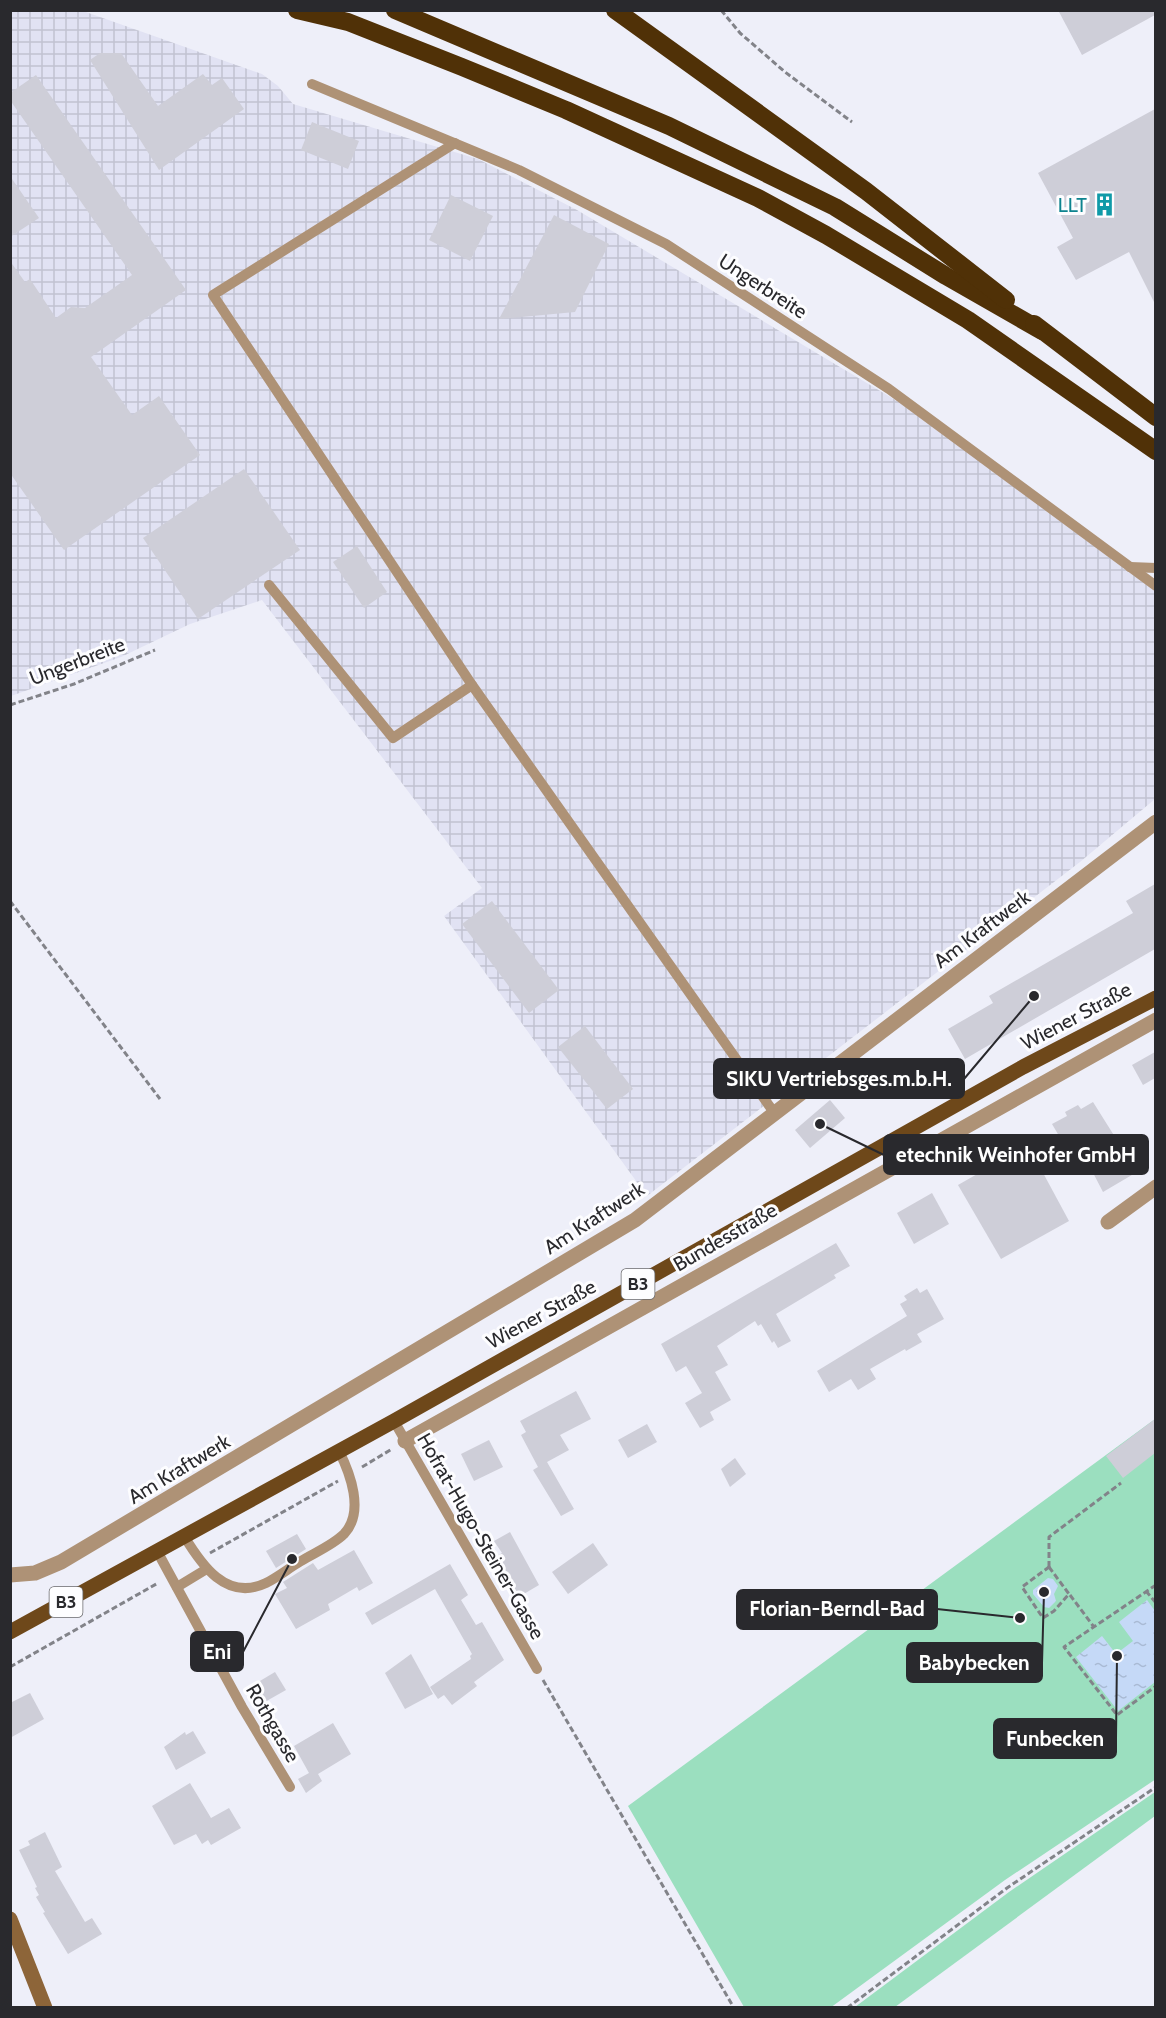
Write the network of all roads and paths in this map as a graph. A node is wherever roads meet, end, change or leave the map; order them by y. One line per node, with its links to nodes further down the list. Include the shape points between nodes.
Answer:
1 (297, 10): 5 (highway)
2 (395, 10): 9 (highway, via 669,126 835,207)
3 (615, 10): 9 (highway, via 875,197)
4 (721, 10): 7 (path, via 740,33 785,72)
5 (342, 16): 11 (highway, via 688,164 826,235 968,320)
6 (312, 84): 8 (lane, Ungerbreite)
7 (852, 122)
8 (455, 142): 12 (lane, Ungerbreite, via 666,244 890,389); 17 (lane, via 213,295)
9 (1042, 331): 10 (highway)
10 (1155, 417)
11 (1155, 451)
12 (1130, 567): 13 (lane); 15 (lane, Ungerbreite)
13 (1155, 568)
14 (269, 585): 17 (lane, via 393,738)
15 (1155, 586)
16 (155, 650): 18 (path, Ungerbreite, via 74,684)
17 (472, 685): 26 (lane)
18 (10, 705)
19 (1155, 822): 26 (street, Am Kraftwerk)
20 (10, 902): 25 (path)
21 (1155, 998): 23 (main road, Wiener Straße / B3)
22 (1155, 1020): 24 (street, Bundesstraße)
23 (1023, 1067): 24 (street); 29 (main road, Wiener Straße / B3)
24 (1034, 1088): 30 (street, Bundesstraße)
25 (160, 1099)
26 (775, 1114): 37 (street, Am Kraftwerk, via 635,1220 62,1562 36,1573)
27 (1155, 1187): 28 (street)
28 (1108, 1222)
29 (394, 1421): 30 (lane, Hofrat-Hugo-Steiner-Gasse); 31 (main road, Wiener Straße / B3)
30 (405, 1441): 45 (lane, Hofrat-Hugo-Steiner-Gasse)
31 (339, 1451): 33 (main road, Wiener Straße / B3); 36 (lane, via 350,1474 354,1499 344,1533 264,1584 245,1588 227,1584)
32 (1122, 1483): 35 (path, via 1049,1537)
33 (184, 1536): 34 (main road, Wiener Straße / B3); 36 (lane)
34 (157, 1551): 39 (lane, Rothgasse); 44 (main road, Wiener Straße / B3)
35 (1049, 1567): 41 (path); 41 (path, via 1022,1587 1043,1618)
36 (205, 1570): 39 (lane)
37 (10, 1575)
38 (1155, 1585): 40 (path)
39 (177, 1587): 47 (lane, Rothgasse)
40 (1146, 1591): 42 (path); 43 (path)
41 (1069, 1594): 43 (path)
42 (1155, 1603)
43 (1094, 1627): 46 (path, via 1064,1647 1117,1715)
44 (10, 1632)
45 (537, 1669): 51 (path)
46 (1155, 1686)
47 (290, 1787)
48 (1155, 1787): 52 (path, via 1007,1888)
49 (10, 1919): 50 (street)
50 (45, 2007)
51 (734, 2007)
52 (847, 2007)

